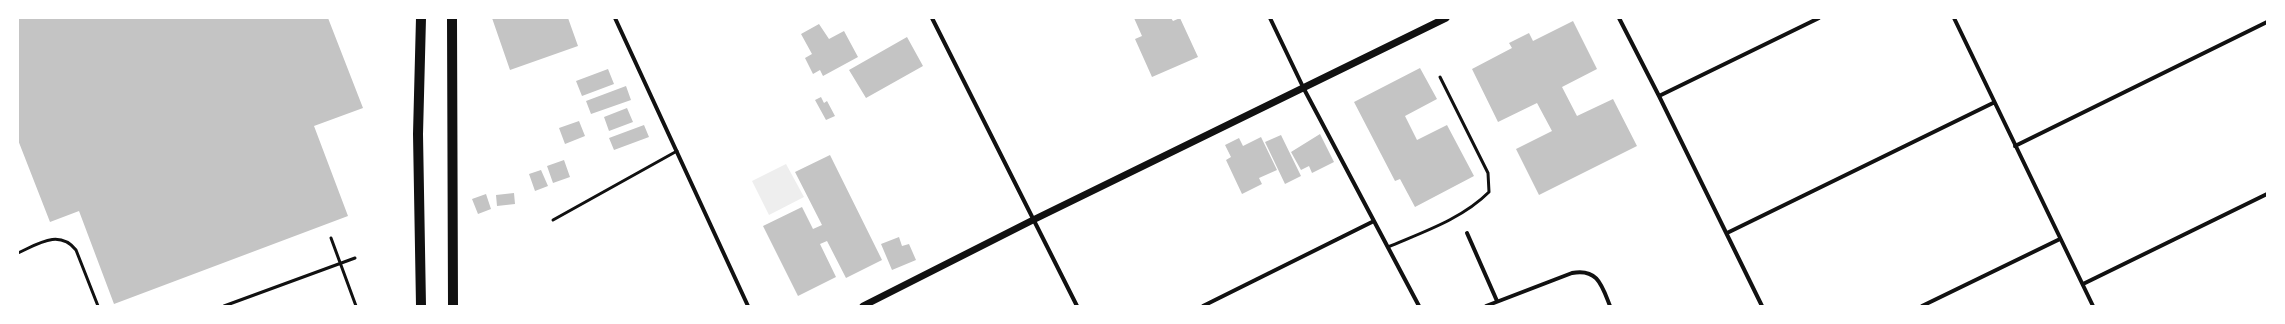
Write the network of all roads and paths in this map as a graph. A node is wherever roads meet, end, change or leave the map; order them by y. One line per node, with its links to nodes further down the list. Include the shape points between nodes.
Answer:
1 (420, 18): 34 (main road, via 418,134)
2 (452, 18): 35 (main road)
3 (615, 18): 16 (street)
4 (932, 18): 19 (street)
5 (1270, 18): 12 (street)
6 (1446, 18): 12 (street)
7 (1619, 18): 13 (street)
8 (1819, 18): 13 (street)
9 (1954, 18): 14 (street)
10 (2267, 22): 15 (street)
11 (1440, 77): 25 (lane, via 1488,173 1488,192 1478,203 1459,214)
12 (1304, 89): 19 (street); 20 (street)
13 (1660, 96): 22 (street)
14 (1994, 103): 15 (street); 22 (street)
15 (2015, 146): 24 (street)
16 (677, 151): 18 (lane); 36 (street)
17 (2267, 194): 29 (street)
18 (553, 220)
19 (1033, 220): 37 (street); 38 (street)
20 (1374, 221): 25 (street); 39 (street)
21 (1467, 232): 30 (street)
22 (1727, 233): 43 (street)
23 (331, 238): 28 (lane)
24 (2060, 239): 29 (street); 44 (street)
25 (1388, 247): 40 (street)
26 (18, 253): 31 (lane, via 48,240 70,243 76,250)
27 (355, 258): 28 (lane)
28 (341, 264): 32 (lane); 33 (lane)
29 (2083, 284): 45 (street)
30 (1497, 301): 41 (street); 42 (street, via 1583,271 1594,275 1601,283)
31 (98, 306)
32 (224, 306)
33 (356, 306)
34 (421, 306)
35 (453, 306)
36 (748, 306)
37 (863, 306)
38 (1077, 306)
39 (1203, 306)
40 (1419, 306)
41 (1486, 306)
42 (1610, 306)
43 (1762, 306)
44 (1922, 306)
45 (2094, 306)

